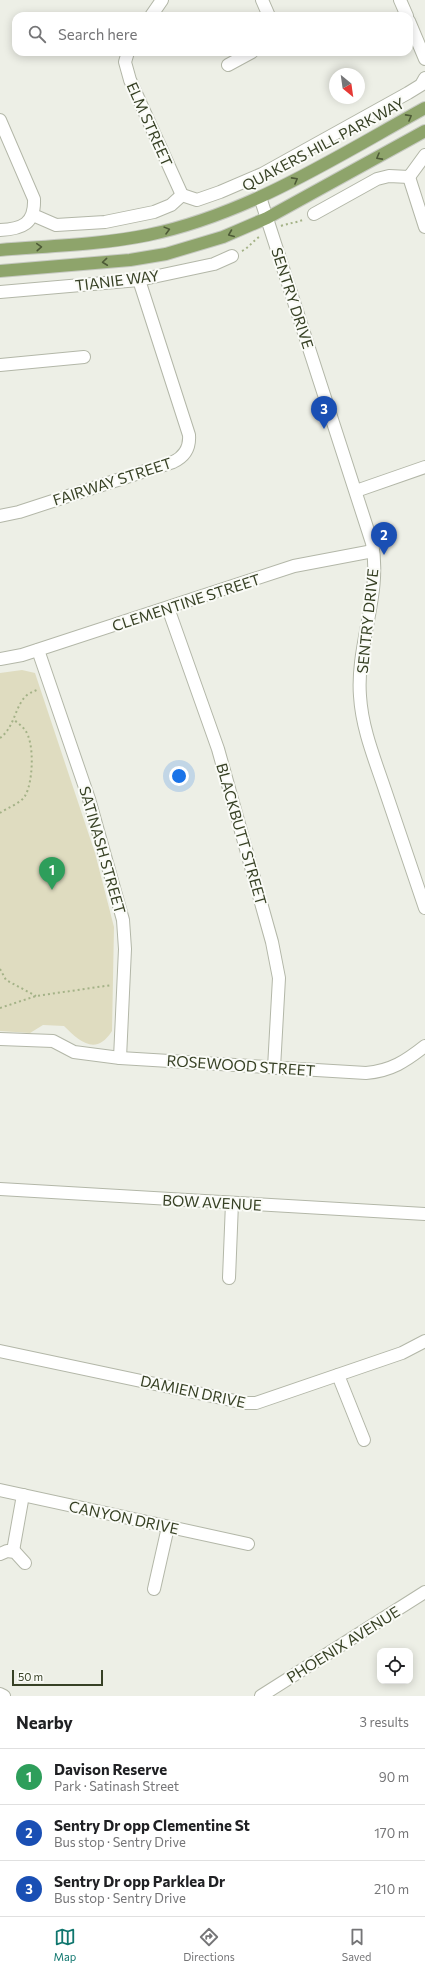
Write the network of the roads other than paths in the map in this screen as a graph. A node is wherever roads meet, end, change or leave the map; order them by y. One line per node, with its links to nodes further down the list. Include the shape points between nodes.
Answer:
1 (162, 0): 4 (street)
2 (262, 0): 5 (street)
3 (400, 0): 6 (street)
4 (154, 12)
5 (267, 12)
6 (405, 12)
7 (413, 30): 10 (street)
8 (126, 56): 18 (street, ELM STREET, via 124,62 130,80)
9 (245, 56): 11 (street)
10 (425, 59)
11 (228, 65)
12 (425, 78): 18 (street, via 421,85 408,93 262,174 197,200)
13 (425, 108): 19 (main road, QUAKERS HILL PARKWAY, one-way to 13)
14 (0, 120): 21 (street, via 34,199)
15 (425, 131): 22 (main road, one-way to 22)
16 (425, 155): 17 (street)
17 (409, 178): 20 (street, via 389,176 377,180); 23 (street)
18 (182, 195): 21 (street, via 171,205 154,212 105,222 56,225)
19 (260, 197): 22 (street, SENTRY DRIVE); 25 (main road, QUAKERS HILL PARKWAY, one-way to 19, via 108,242 148,235 229,211)
20 (314, 214)
21 (33, 215): 24 (street, via 20,228)
22 (267, 218): 27 (main road, one-way to 27, via 223,237 166,254); 33 (street, SENTRY DRIVE)
23 (425, 227)
24 (0, 230)
25 (0, 250)
26 (232, 256): 28 (street, TIANIE WAY, via 214,264)
27 (0, 271)
28 (139, 280): 29 (street, TIANIE WAY); 34 (street, FAIRWAY STREET, via 188,435 185,453 173,462)
29 (0, 292)
30 (84, 357): 31 (street)
31 (0, 365)
32 (425, 467): 33 (street)
33 (356, 491): 35 (street, SENTRY DRIVE)
34 (0, 516)
35 (373, 551): 36 (street, CLEMENTINE STREET, via 294,566); 39 (street, SENTRY DRIVE, via 373,584 361,669 362,715)
36 (168, 608): 37 (street, CLEMENTINE STREET); 43 (street, BLACKBUTT STREET, via 218,749 272,942 279,984)
37 (38, 650): 38 (street, CLEMENTINE STREET); 42 (street, SATINASH STREET, via 89,799 119,903 125,934)
38 (0, 659)
39 (425, 908)
40 (0, 1039): 42 (street, ROSEWOOD STREET, via 53,1041 74,1052)
41 (425, 1046): 43 (street, ROSEWOOD STREET, via 401,1064 376,1072)
42 (120, 1058): 43 (street, ROSEWOOD STREET)
43 (274, 1068)
44 (0, 1189): 45 (street, BOW AVENUE)
45 (232, 1203): 46 (street, BOW AVENUE); 47 (street)
46 (425, 1214)
47 (229, 1278)
48 (425, 1342): 50 (street, DAMIEN DRIVE, via 407,1351)
49 (0, 1351): 50 (street, DAMIEN DRIVE, via 251,1403 267,1401)
50 (338, 1375): 51 (street)
51 (364, 1440)
52 (0, 1490): 53 (street, CANYON DRIVE)
53 (23, 1495): 54 (street, CANYON DRIVE); 56 (street)
54 (168, 1527): 55 (street, CANYON DRIVE); 59 (street)
55 (248, 1544)
56 (13, 1551): 57 (street, via 7,1550); 58 (street)
57 (0, 1554)
58 (25, 1563)
59 (154, 1589)
60 (425, 1592): 63 (street, PHOENIX AVENUE)
61 (0, 1694): 62 (street)
62 (4, 1696)
63 (260, 1696)

